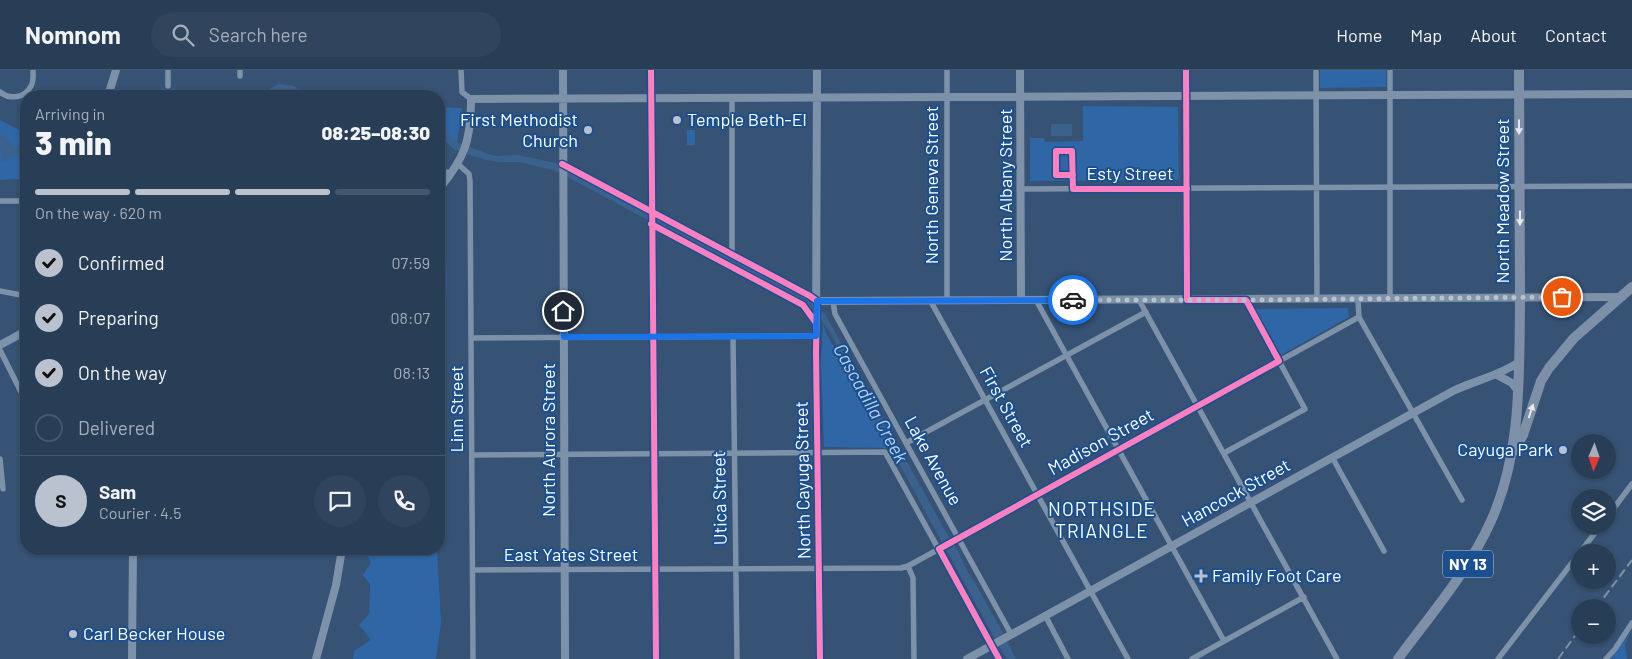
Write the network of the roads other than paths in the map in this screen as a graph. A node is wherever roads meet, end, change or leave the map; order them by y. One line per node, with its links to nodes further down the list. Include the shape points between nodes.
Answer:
1 (33, 70): 15 (street, via 32,84)
2 (116, 70): 16 (street)
3 (168, 70): 14 (street)
4 (461, 70): 29 (street, via 462,92)
5 (563, 70): 30 (street, North Aurora Street)
6 (651, 70): 27 (street)
7 (817, 70): 24 (street, North Cayuga Street)
8 (946, 70): 25 (street, North Geneva Street)
9 (1020, 70): 26 (street, North Albany Street)
10 (1186, 70): 22 (street)
11 (1316, 70): 23 (street)
12 (1390, 70): 20 (street)
13 (1519, 70): 21 (highway, North Meadow Street / NY 13)
14 (168, 86)
15 (27, 90)
16 (110, 90)
17 (0, 92): 19 (street, via 12,97)
18 (1632, 94): 21 (street)
19 (20, 95)
20 (1390, 95): 21 (street); 23 (street); 37 (street)
21 (1519, 95): 38 (highway, North Meadow Street / NY 13, one-way to 38)
22 (1186, 96): 23 (street); 26 (street); 41 (street)
23 (1316, 96): 39 (street)
24 (817, 97): 25 (street); 28 (street); 62 (street, North Cayuga Street)
25 (947, 97): 26 (street); 55 (street, North Geneva Street)
26 (1020, 97): 40 (street, North Albany Street)
27 (651, 98): 28 (street); 30 (street); 44 (street)
28 (732, 98): 46 (street)
29 (471, 99): 30 (street); 31 (street, via 466,144)
30 (563, 99): 32 (street, North Aurora Street)
31 (458, 164): 34 (street); 72 (street, Linn Street, via 470,178)
32 (562, 164): 44 (street); 70 (street, North Aurora Street)
33 (445, 172): 34 (street)
34 (452, 173): 35 (street)
35 (445, 182)
36 (1632, 186): 38 (street, Esty Street)
37 (1390, 187): 38 (street, Esty Street); 39 (street, Esty Street); 53 (street)
38 (1520, 187): 51 (highway, North Meadow Street / NY 13, one-way to 51)
39 (1316, 188): 41 (street, Esty Street); 52 (street)
40 (1021, 189): 41 (street, Esty Street); 56 (street, North Albany Street)
41 (1187, 189): 59 (street)
42 (0, 201): 43 (street)
43 (20, 201)
44 (651, 210): 45 (street); 46 (street)
45 (651, 224): 66 (street, via 803,305); 71 (street)
46 (732, 254): 62 (street)
47 (1632, 287): 50 (highway, NY 13)
48 (0, 291): 49 (street)
49 (20, 295)
50 (1627, 297): 51 (street); 92 (highway, NY 13, one-way to 50, via 1549,368 1570,342)
51 (1520, 298): 53 (street); 77 (highway, North Meadow Street / NY 13)
52 (1317, 299): 60 (street); 61 (street)
53 (1390, 299): 61 (street)
54 (930, 300): 55 (street); 63 (street); 81 (street, First Street)
55 (947, 300): 56 (street)
56 (1021, 300): 57 (street)
57 (1036, 300): 58 (street); 75 (street)
58 (1139, 300): 59 (street); 64 (street)
59 (1187, 300): 60 (street)
60 (1246, 300): 76 (street)
61 (1358, 300): 65 (street)
62 (817, 301): 63 (street); 66 (street, North Cayuga Street)
63 (833, 301): 84 (street, Lake Avenue, via 834,314)
64 (1146, 312): 75 (street); 82 (street)
65 (1359, 317): 76 (street, Madison Street); 83 (street)
66 (816, 323): 69 (street, North Cayuga Street)
67 (20, 334): 73 (street)
68 (733, 336): 69 (street); 71 (street); 86 (street, Utica Street)
69 (816, 336): 87 (street, North Cayuga Street)
70 (564, 337): 71 (street); 72 (street); 90 (street, North Aurora Street)
71 (652, 337): 88 (street)
72 (471, 338): 91 (street, Linn Street)
73 (0, 345)
74 (0, 350): 79 (street)
75 (1066, 356): 81 (street); 85 (street)
76 (1279, 360): 82 (street, Madison Street); 89 (street, via 1305,409)
77 (1519, 362): 78 (street, Hancock Street); 80 (highway, North Meadow Street / NY 13)
78 (1497, 375): 80 (street, via 1512,383); 83 (street, Hancock Street, via 1470,382)
79 (20, 390)
80 (1518, 391): 92 (highway, North Meadow Street / NY 13)
81 (985, 400): 84 (street); 97 (street, First Street)
82 (1198, 405): 85 (street, Madison Street); 89 (street)
83 (1413, 413): 93 (street, Hancock Street); 98 (street)
84 (906, 443): 102 (street, Lake Avenue)
85 (1118, 450): 97 (street, Madison Street); 103 (street)
86 (734, 452): 87 (street); 88 (street); 111 (street, Utica Street)
87 (818, 452): 104 (street, via 885,452); 109 (street, North Cayuga Street)
88 (653, 453): 90 (street); 110 (street)
89 (1224, 453): 99 (street)
90 (564, 454): 91 (street); 113 (street, North Aurora Street)
91 (472, 455): 112 (street, Linn Street)
92 (1512, 455): 135 (highway, North Meadow Street / NY 13, via 1482,540 1453,587)
93 (1332, 457): 99 (street, Hancock Street); 105 (street)
94 (0, 459): 96 (street)
95 (1632, 484): 100 (street)
96 (3, 488)
97 (1037, 494): 102 (street, Madison Street); 114 (street, First Street)
98 (1462, 500)
99 (1251, 502): 103 (street, Hancock Street); 115 (street)
100 (1616, 505)
101 (1594, 534): 136 (street)
102 (956, 540): 104 (street, Madison Street); 118 (street, Lake Avenue)
103 (1171, 546): 114 (street, Hancock Street); 119 (street)
104 (940, 549): 108 (street, Madison Street); 120 (street)
105 (1384, 551)
106 (133, 555): 121 (street)
107 (341, 555): 122 (street)
108 (908, 566): 109 (street, East Yates Street); 128 (street, via 913,578)
109 (819, 568): 111 (street, East Yates Street); 127 (street, North Cayuga Street)
110 (655, 569): 111 (street, East Yates Street); 113 (street, East Yates Street); 125 (street)
111 (736, 569): 126 (street, Utica Street)
112 (473, 570): 113 (street, East Yates Street); 123 (street, Linn Street)
113 (565, 570): 124 (street, North Aurora Street)
114 (1090, 590): 116 (street, Hancock Street); 132 (street, First Street)
115 (1304, 597): 119 (street); 134 (street)
116 (1045, 616): 118 (street, Hancock Street); 131 (street)
117 (1632, 623): 137 (street)
118 (1009, 635): 120 (street, Hancock Street)
119 (1224, 641): 133 (street)
120 (993, 644): 129 (street, Hancock Street); 130 (street)
121 (132, 659)
122 (316, 659)
123 (473, 659)
124 (566, 659)
125 (656, 659)
126 (737, 659)
127 (820, 659)
128 (914, 659)
129 (967, 659)
130 (999, 659)
131 (1068, 659)
132 (1128, 659)
133 (1192, 659)
134 (1337, 659)
135 (1398, 659)
136 (1498, 659)
137 (1606, 659)

